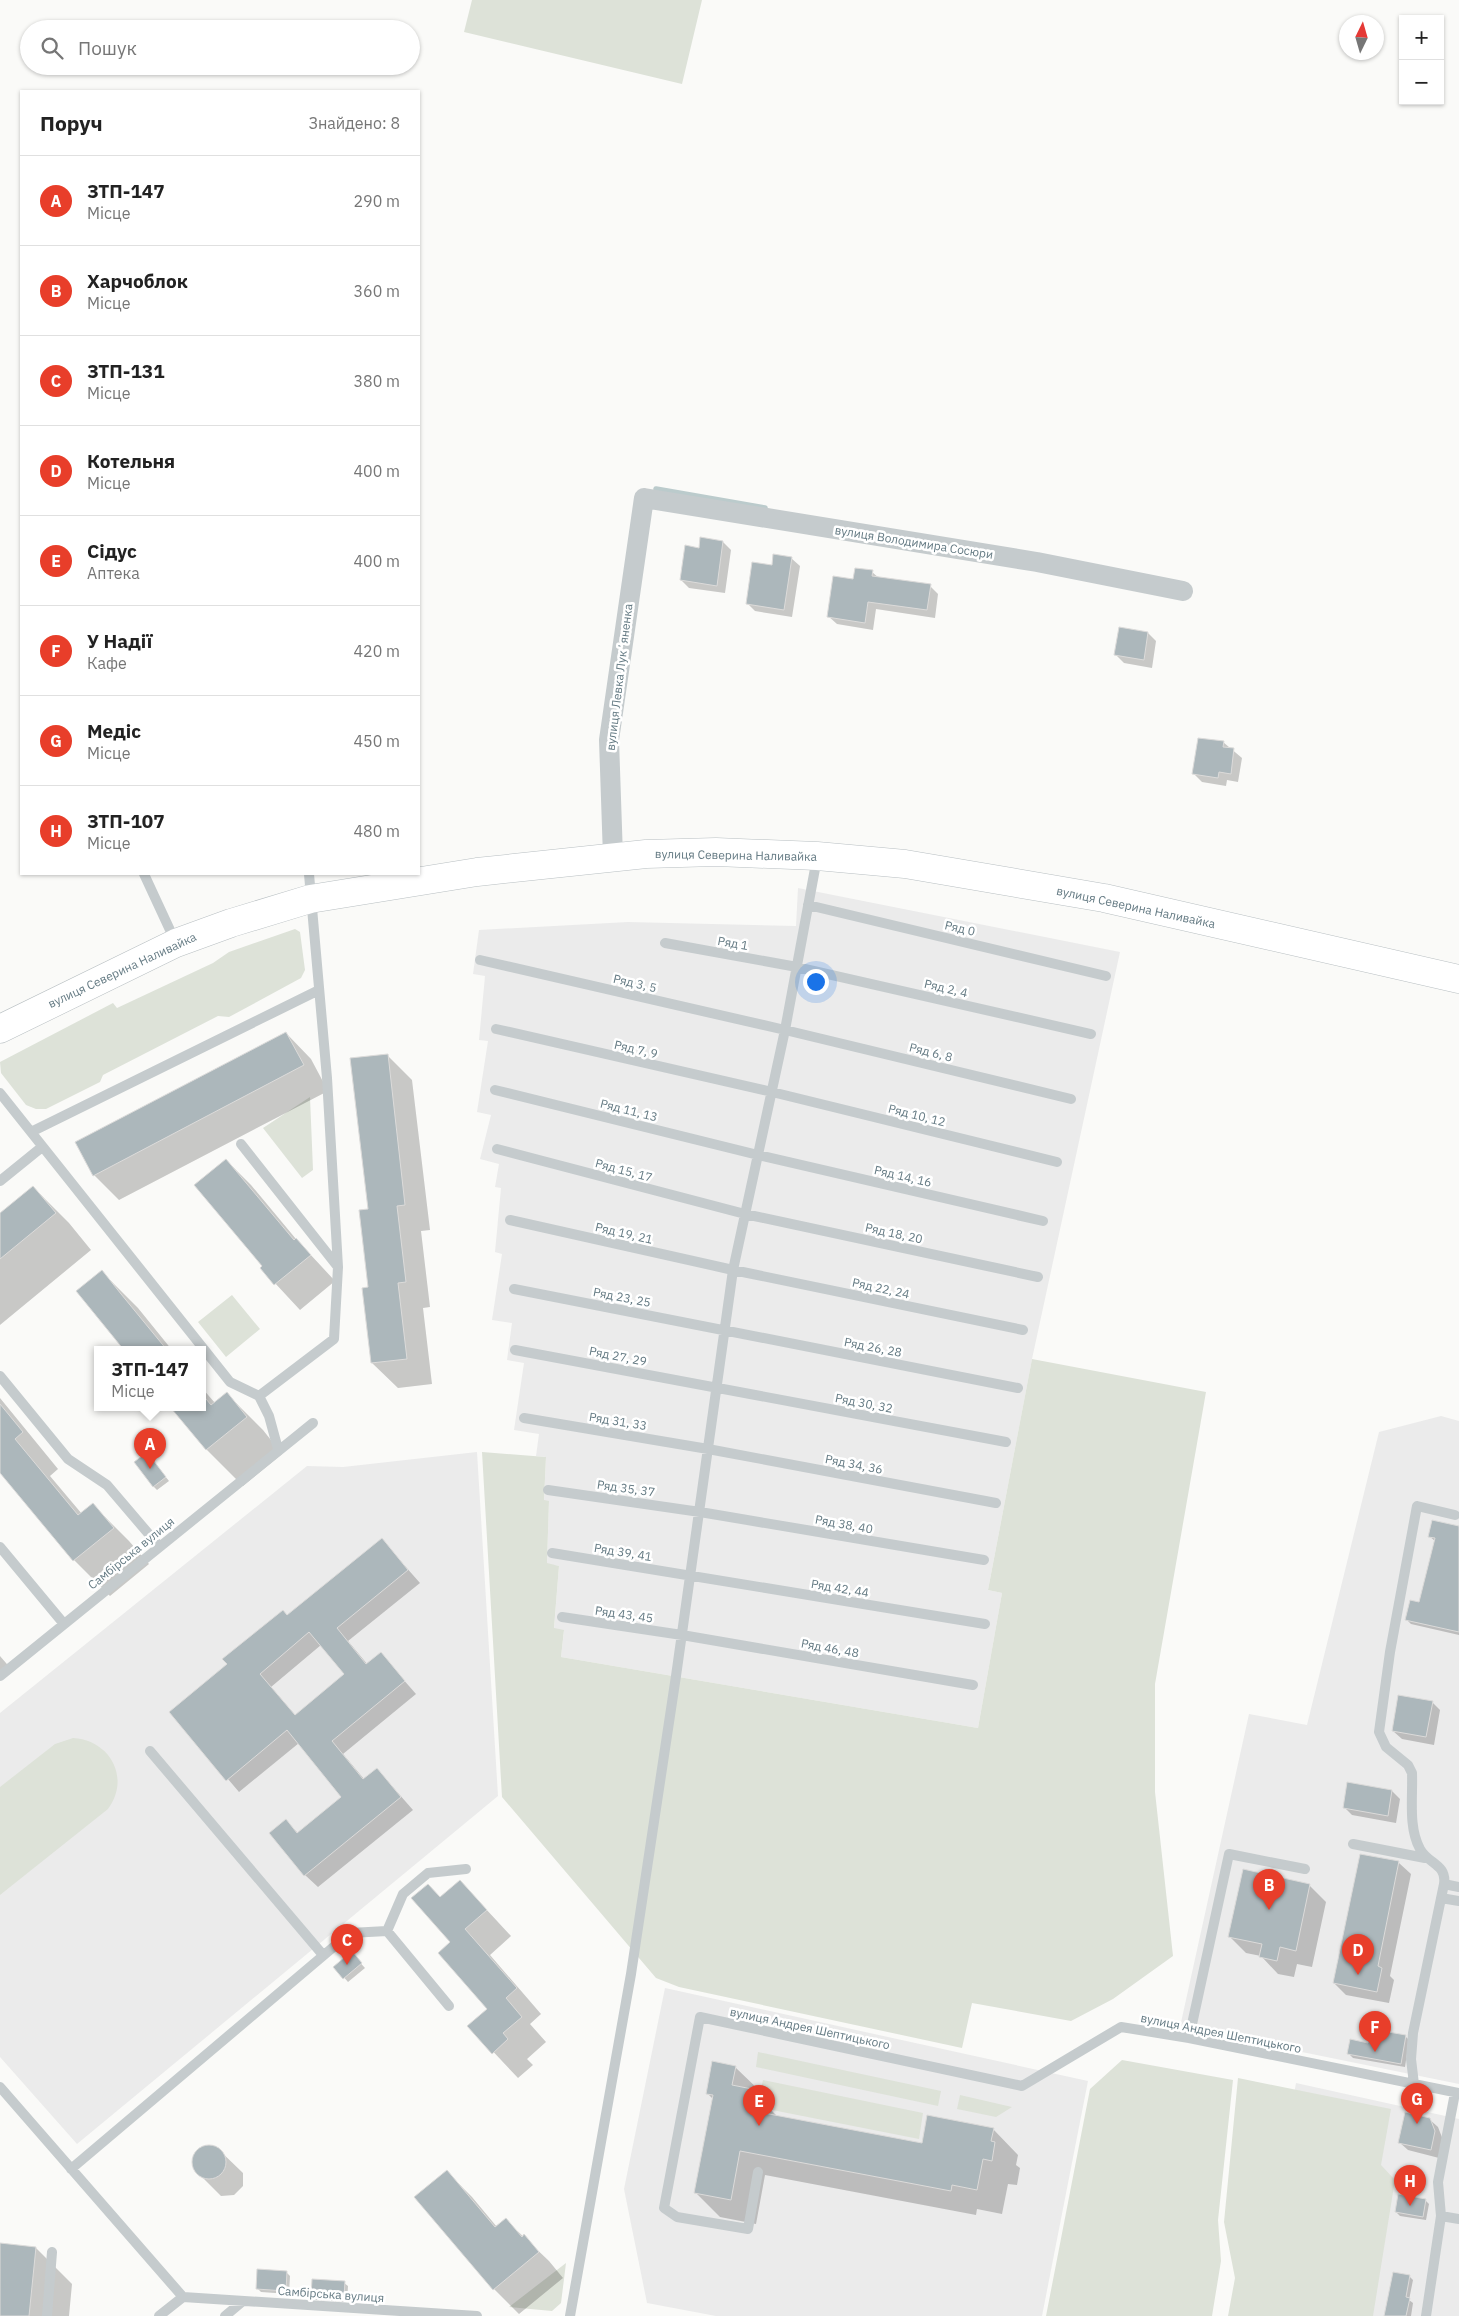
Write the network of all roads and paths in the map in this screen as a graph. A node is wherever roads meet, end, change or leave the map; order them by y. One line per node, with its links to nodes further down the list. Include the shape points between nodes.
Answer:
1 (644, 498): 2 (street, вулиця Володимира Сосюри, via 1037,562); 4 (street, вулиця Левка Лукʼяненка, via 609,740)
2 (1183, 591)
3 (817, 856): 4 (street, вулиця Северина Наливайка, via 716,852); 7 (lane); 13 (street, вулиця Северина Наливайка, via 905,864 1104,898)
4 (613, 857): 6 (street, вулиця Северина Наливайка)
5 (144, 875): 8 (lane)
6 (309, 886): 8 (street, вулиця Северина Наливайка, via 230,923); 14 (lane)
7 (808, 905): 11 (lane); 12 (lane, Ряд 0)
8 (176, 943): 15 (street, вулиця Северина Наливайка)
9 (665, 943): 11 (lane, Ряд 1)
10 (480, 960): 17 (lane, Ряд 3, 5)
11 (797, 967): 17 (lane); 18 (lane, Ряд 2, 4)
12 (1106, 976)
13 (1459, 979)
14 (319, 990): 23 (lane); 33 (lane)
15 (0, 1029)
16 (496, 1030): 20 (lane, Ряд 7, 9)
17 (785, 1030): 20 (lane); 22 (lane, Ряд 6, 8)
18 (1091, 1034)
19 (495, 1090): 27 (lane, Ряд 11, 13)
20 (772, 1092): 27 (lane); 28 (lane, Ряд 10, 12)
21 (0, 1093): 23 (lane)
22 (1071, 1099)
23 (31, 1132): 25 (lane)
24 (241, 1144): 33 (lane)
25 (42, 1147): 29 (lane); 39 (lane)
26 (497, 1150): 30 (lane, Ряд 15, 17)
27 (758, 1155): 30 (lane); 32 (lane, Ряд 14, 16)
28 (1057, 1162)
29 (0, 1181)
30 (745, 1214): 34 (lane); 35 (lane, Ряд 18, 20)
31 (510, 1220): 34 (lane, Ряд 19, 21)
32 (1043, 1220)
33 (338, 1267): 45 (lane, via 334,1339)
34 (733, 1270): 37 (lane); 38 (lane, Ряд 22, 24)
35 (1038, 1277)
36 (514, 1289): 37 (lane, Ряд 23, 25)
37 (724, 1330): 43 (lane); 44 (lane, Ряд 26, 28)
38 (1023, 1330)
39 (201, 1346)
40 (515, 1350): 43 (lane, Ряд 27, 29)
41 (206, 1352): 45 (lane, via 230,1382)
42 (0, 1376): 55 (lane, via 68,1459 107,1485)
43 (716, 1388): 48 (lane, Ряд 30, 32); 50 (lane)
44 (1018, 1388)
45 (259, 1396): 49 (lane, via 269,1416)
46 (524, 1418): 50 (lane, Ряд 31, 33)
47 (313, 1423): 49 (lane, Самбірська вулиця)
48 (1006, 1442)
49 (278, 1449): 55 (lane, Самбірська вулиця)
50 (708, 1449): 52 (lane, Ряд 34, 36); 53 (lane)
51 (548, 1490): 53 (lane, Ряд 35, 37)
52 (996, 1503)
53 (700, 1512): 58 (lane, Ряд 38, 40); 59 (lane)
54 (1455, 1514): 68 (lane, via 1417,1506 1379,1732 1386,1747 1408,1765 1412,1773 1414,1838)
55 (159, 1546): 61 (lane, Самбірська вулиця)
56 (0, 1547): 61 (lane)
57 (552, 1553): 59 (lane, Ряд 39, 41)
58 (984, 1560)
59 (690, 1576): 62 (lane, Ряд 42, 44); 63 (lane)
60 (562, 1617): 63 (lane, Ряд 43, 45)
61 (64, 1624): 64 (lane, Самбірська вулиця)
62 (985, 1624)
63 (682, 1635): 65 (lane, Ряд 46, 48); 94 (lane, via 631,1974)
64 (0, 1676)
65 (973, 1685)
66 (150, 1751): 76 (lane)
67 (1352, 1844): 68 (lane)
68 (1425, 1858): 71 (lane, via 1443,1870)
69 (466, 1869): 75 (lane, via 428,1873 403,1894)
70 (1305, 1870): 78 (lane, via 1229,1854)
71 (1444, 1884): 72 (lane); 73 (lane)
72 (1459, 1887)
73 (1441, 1898): 74 (lane); 79 (lane, via 1413,2032 1411,2059)
74 (1459, 1902)
75 (387, 1931): 76 (lane, via 350,1933); 77 (lane)
76 (323, 1955): 82 (lane)
77 (449, 2006)
78 (1189, 2038): 79 (lane, вулиця Андрея Шептицького); 83 (lane, вулиця Андрея Шептицького, via 1121,2027 1022,2086 700,2017 664,2208 677,2217 748,2230)
79 (1414, 2084): 81 (lane, вулиця Андрея Шептицького)
80 (0, 2087): 82 (lane)
81 (1457, 2093): 84 (lane, via 1438,2182)
82 (71, 2169): 87 (lane)
83 (758, 2172)
84 (1441, 2216): 85 (lane); 95 (lane)
85 (1459, 2220)
86 (52, 2252): 90 (lane)
87 (183, 2297): 88 (lane, Самбірська вулиця); 91 (lane)
88 (243, 2301): 89 (lane, Самбірська вулиця); 92 (lane)
89 (367, 2312): 93 (lane, Самбірська вулиця)
90 (48, 2316)
91 (159, 2316)
92 (225, 2316)
93 (477, 2316)
94 (570, 2316)
95 (1426, 2316)

